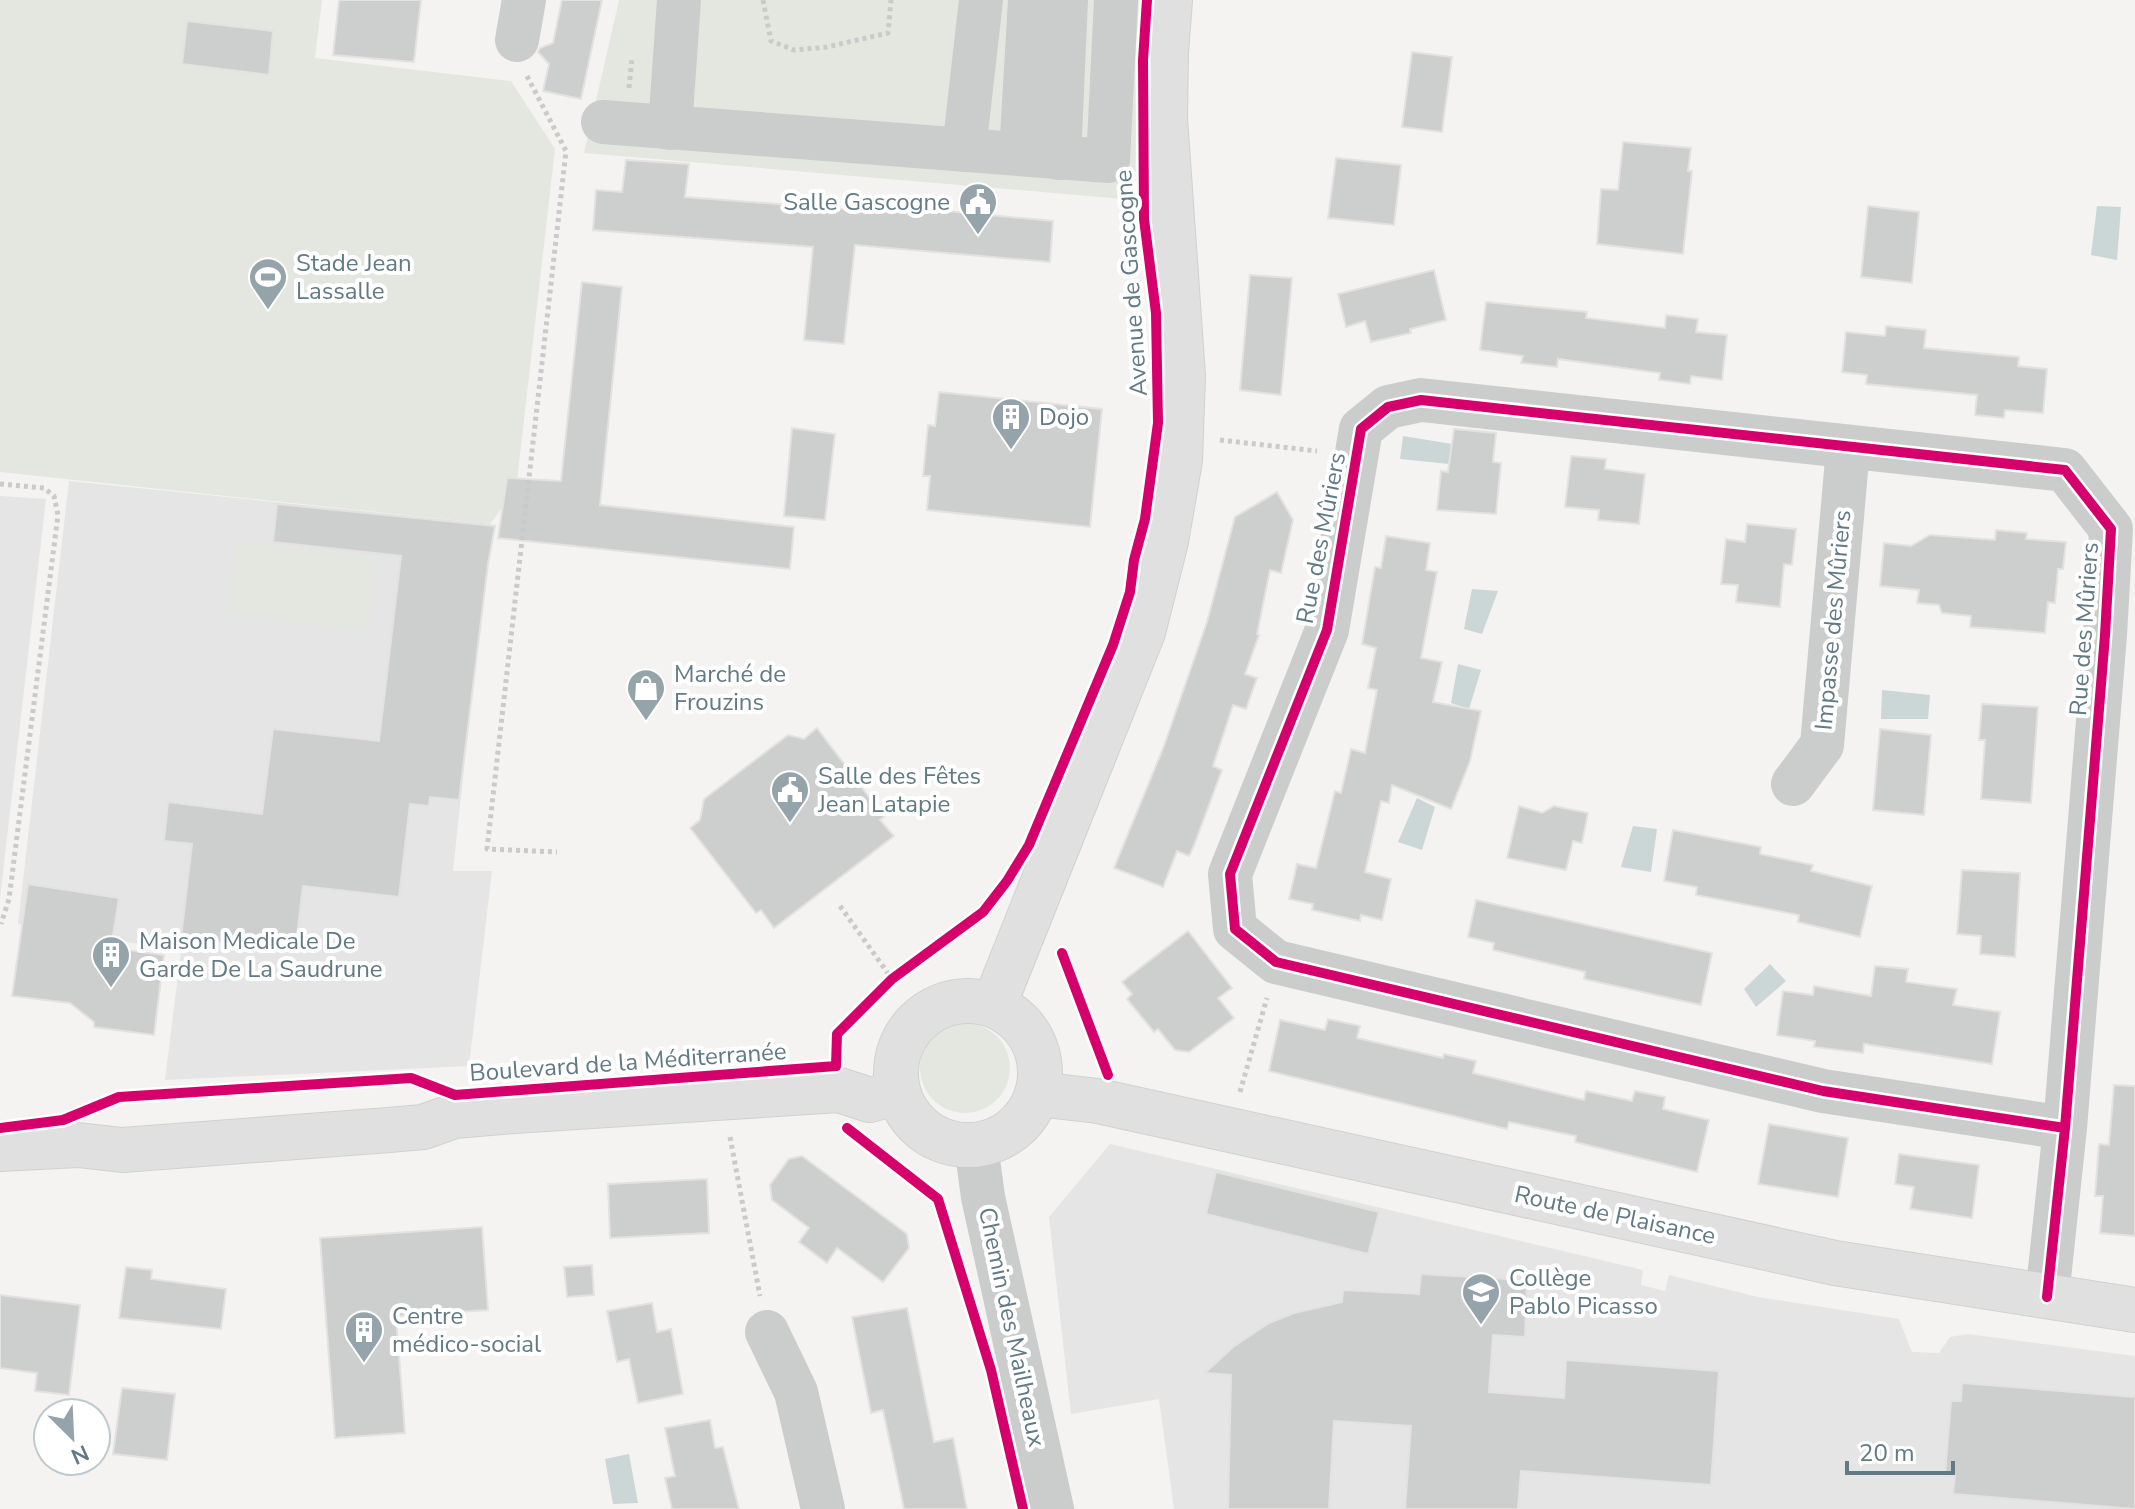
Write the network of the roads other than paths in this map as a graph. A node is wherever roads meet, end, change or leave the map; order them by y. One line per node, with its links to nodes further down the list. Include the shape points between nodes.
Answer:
1 (679, 0): 8 (street)
2 (981, 0): 9 (street)
3 (1030, 0): 10 (street)
4 (1066, 0): 10 (street)
5 (1116, 0): 10 (street, via 1108,161)
6 (1170, 0): 13 (main road, Avenue de Gascogne, via 1165,118 1183,376 1180,460 1166,541 1143,632)
7 (603, 122): 8 (street)
8 (670, 128): 9 (street)
9 (964, 150): 10 (street)
10 (1040, 156)
11 (1848, 448): 12 (street, Impasse des Mûriers, via 1822,745); 16 (street, Rue des Mûriers, via 2065,470 2111,529); 16 (street, Rue des Mûriers, via 1421,400 1388,407 1361,429 1327,630 1230,874 1235,929 1276,962 1823,1091)
12 (1793, 784)
13 (994, 1005): 14 (main road, via 1026,1029); 15 (main road, via 960,1001 928,1012 905,1037)
14 (1038, 1074): 17 (main road, via 1021,1122); 19 (main road, Route de Plaisance, via 1098,1101 1835,1263)
15 (898, 1076): 17 (main road, via 912,1118 922,1129 947,1142); 18 (main road, Boulevard de la Méditerranée, via 839,1090 454,1116 423,1127 389,1130 122,1150 78,1145)
16 (2065, 1128): 19 (street, Rue des Mûriers)
17 (976, 1145): 23 (street, Chemin des Mailheaux)
18 (0, 1149)
19 (2047, 1297): 20 (main road, Route de Plaisance)
20 (2135, 1310)
21 (767, 1332): 22 (street, via 796,1392)
22 (823, 1509)
23 (1052, 1509)

